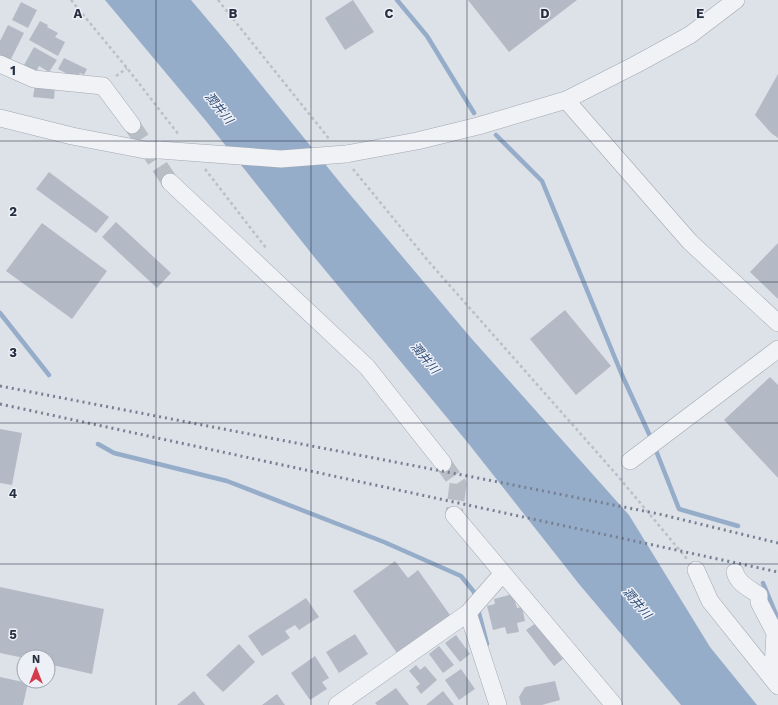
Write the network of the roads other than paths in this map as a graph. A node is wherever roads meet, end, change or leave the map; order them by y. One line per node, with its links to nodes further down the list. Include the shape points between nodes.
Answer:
1 (736, 0): 3 (street, via 690,36)
2 (0, 64): 5 (street, via 34,79 102,86)
3 (566, 100): 4 (street, bridge, via 478,126 348,159 281,159 145,150 72,136); 7 (street, via 690,242)
4 (0, 118)
5 (132, 124)
6 (170, 182): 10 (street, via 368,367)
7 (778, 323)
8 (778, 349): 9 (street)
9 (630, 461)
10 (443, 463)
11 (454, 515): 14 (street)
12 (696, 570): 17 (street, via 710,601)
13 (735, 572): 16 (street, via 740,582 759,595 759,602 775,633 773,668)
14 (502, 573): 15 (street); 20 (street)
15 (473, 608): 18 (street); 19 (street)
16 (778, 675)
17 (778, 686)
18 (337, 705)
19 (498, 705)
20 (614, 705)

